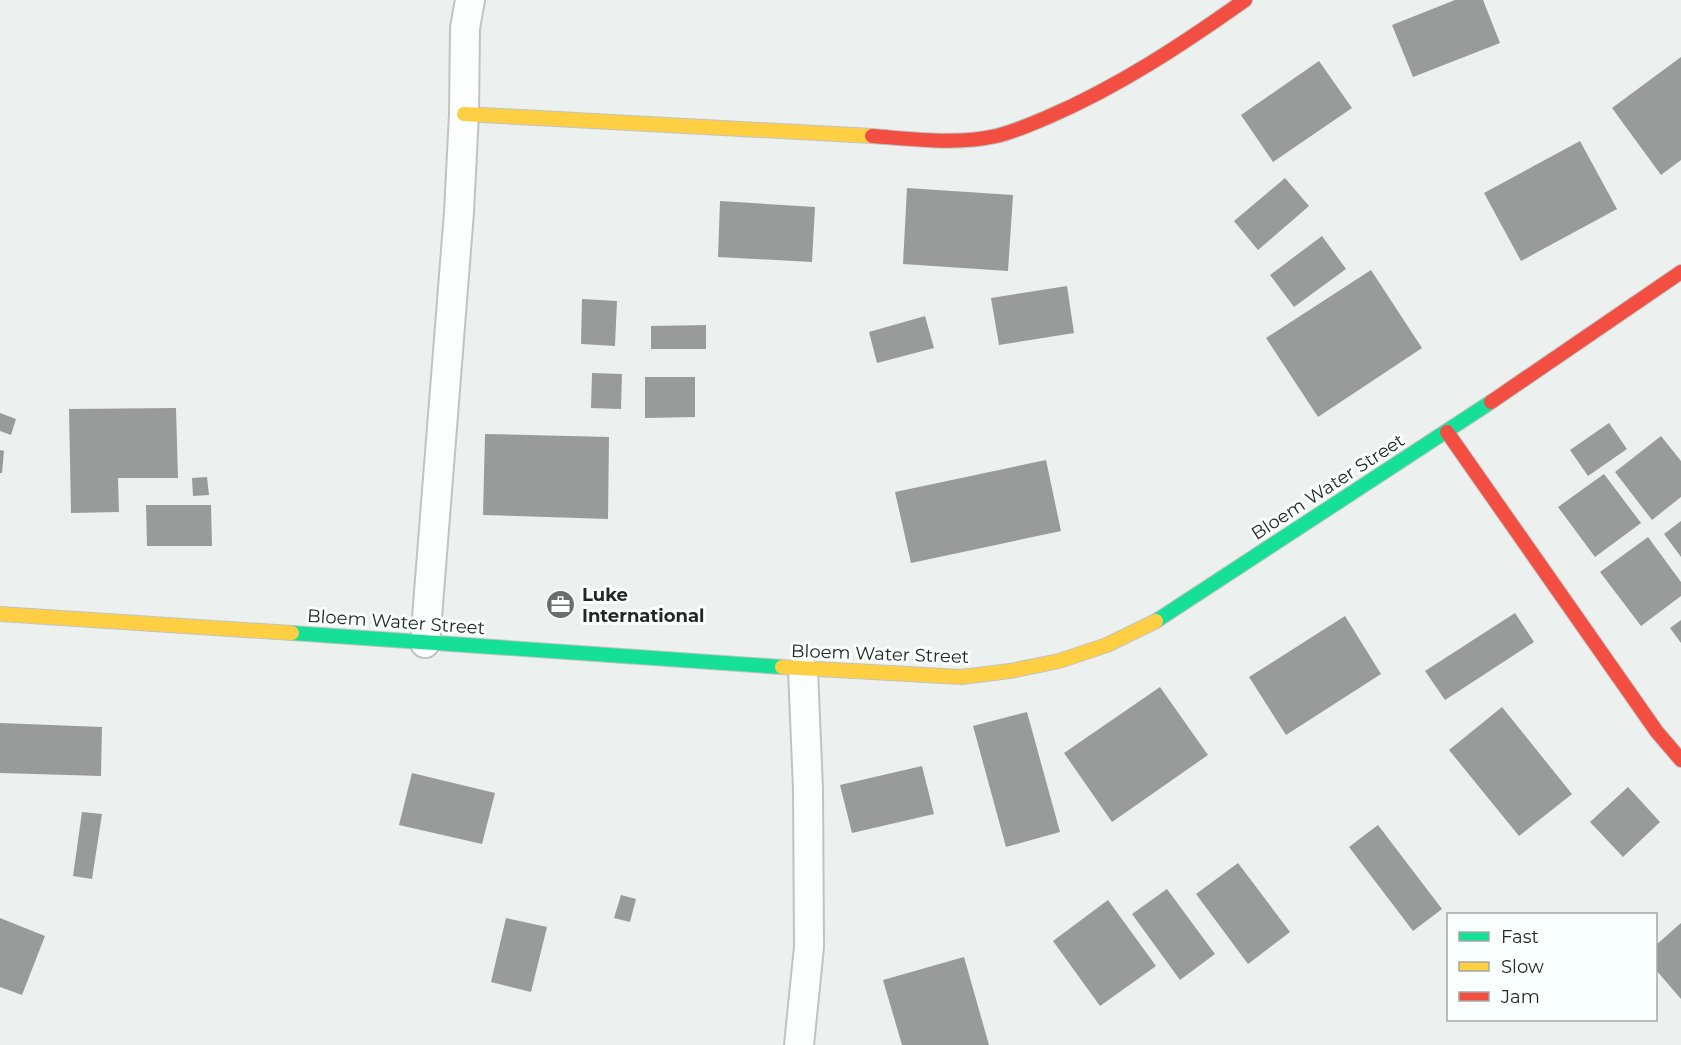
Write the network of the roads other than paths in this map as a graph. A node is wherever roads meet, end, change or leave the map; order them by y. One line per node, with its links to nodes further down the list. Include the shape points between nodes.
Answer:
1 (470, 0): 3 (street, via 465,28)
2 (1245, 0): 3 (street, via 1088,100 996,136 954,141)
3 (464, 114): 7 (street)
4 (1681, 272): 5 (street, Bloem Water Street)
5 (1447, 432): 8 (street, Bloem Water Street, via 1154,622 1107,645 1059,661 961,677); 9 (street, via 1657,732)
6 (0, 614): 7 (street, Bloem Water Street)
7 (425, 643): 8 (street, Bloem Water Street)
8 (803, 670): 10 (street, via 809,947)
9 (1681, 760)
10 (799, 1045)

